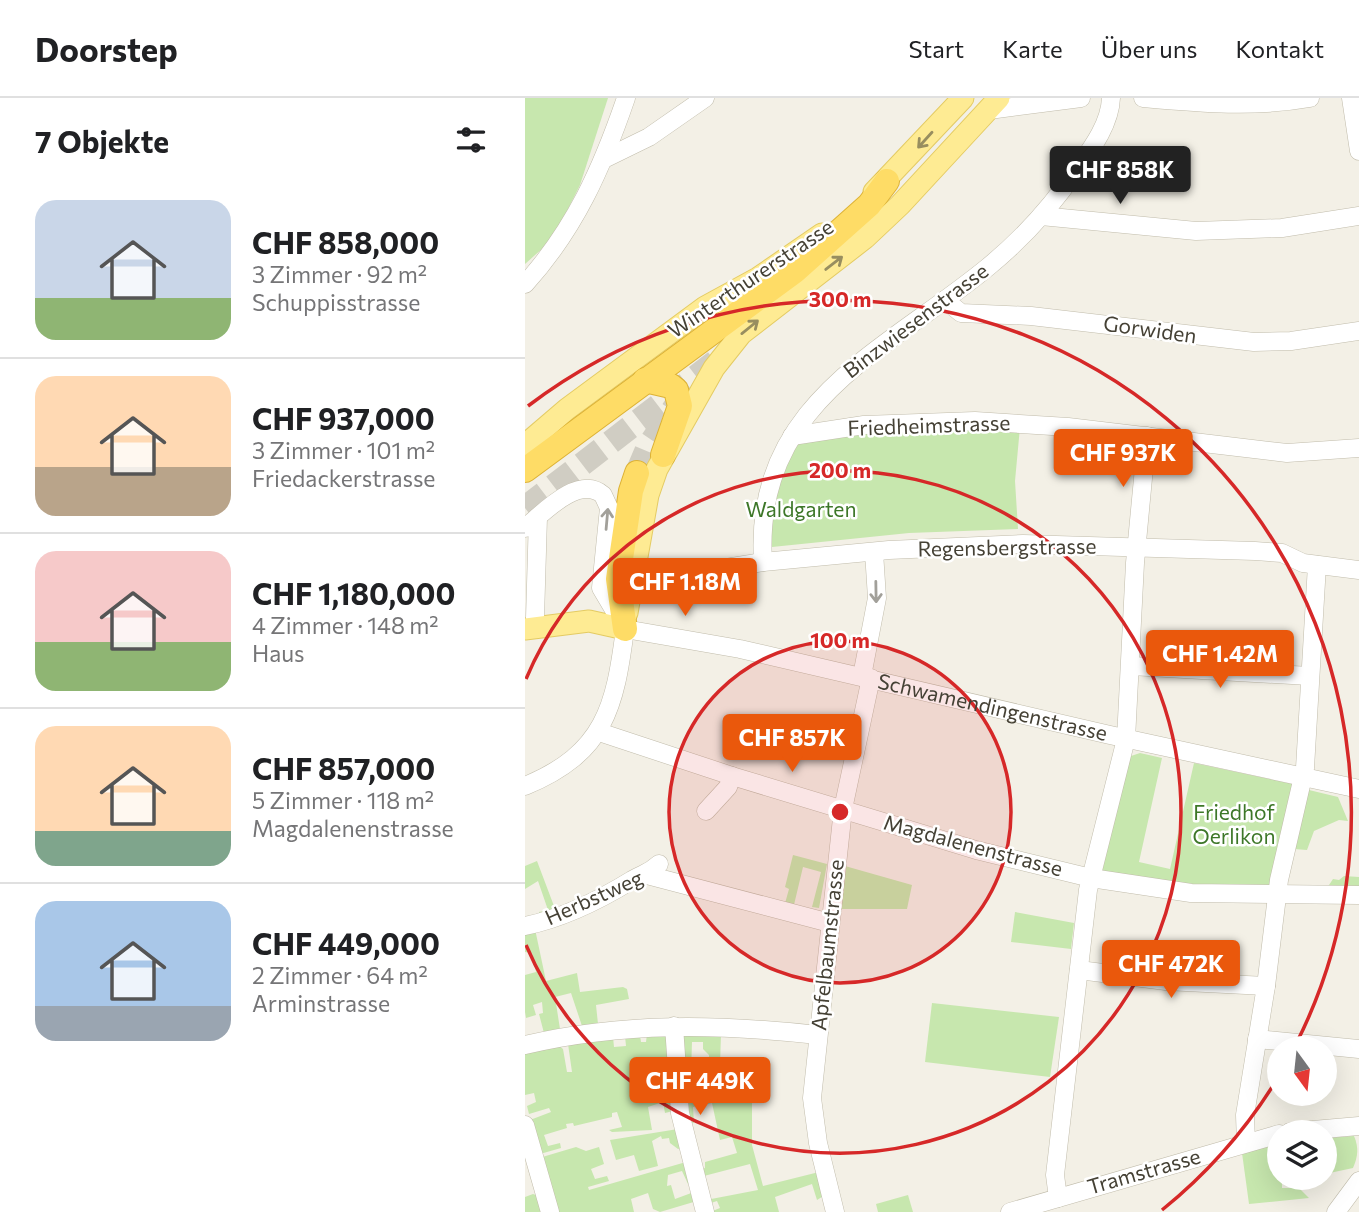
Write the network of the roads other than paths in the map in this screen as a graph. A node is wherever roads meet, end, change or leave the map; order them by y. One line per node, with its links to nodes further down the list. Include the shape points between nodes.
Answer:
1 (626, 98): 12 (street)
2 (705, 98): 12 (street, via 649,136)
3 (963, 98): 13 (main road, Winterthurerstrasse, one-way to 13)
4 (1081, 98): 9 (street)
5 (1111, 98): 14 (street, Binzwiesenstrasse, via 1107,120 1086,156)
6 (1143, 98): 7 (street, via 1227,105)
7 (1310, 98)
8 (1352, 98): 11 (street)
9 (1060, 100): 10 (street)
10 (994, 104): 25 (main road, Winterthurerstrasse, one-way to 10, via 708,378 741,334 865,238)
11 (1359, 150)
12 (604, 159): 16 (street, via 576,218)
13 (887, 181): 20 (highway, via 869,205 795,271); 23 (main road, Winterthurerstrasse, via 787,260 694,315 566,408)
14 (1041, 216): 15 (street, via 1209,230 1282,228); 17 (street, Binzwiesenstrasse)
15 (1359, 216)
16 (525, 284)
17 (945, 300): 19 (street, Gorwiden, via 961,313 1031,316 1254,342); 21 (street, Binzwiesenstrasse, via 831,386)
18 (717, 315): 26 (highway)
19 (1359, 331)
20 (645, 380): 25 (highway, via 671,386 679,398); 27 (highway)
21 (792, 436): 22 (street, Friedheimstrasse, via 864,425 936,422 998,422); 32 (street, Binzwiesenstrasse, via 766,497)
22 (1147, 436): 24 (street, Friedheimstrasse, via 1287,453); 30 (street)
23 (525, 445)
24 (1359, 448)
25 (663, 455): 37 (main road, Winterthurerstrasse, via 648,495)
26 (525, 456)
27 (525, 470)
28 (637, 474): 37 (highway, via 618,579)
29 (531, 522): 36 (street); 37 (street, one-way to 29, via 601,588 609,508 603,495 595,489 580,490)
30 (1137, 546): 31 (street, Regensbergstrasse, via 1023,544); 33 (street, Regensbergstrasse, via 1282,553); 39 (street)
31 (874, 552): 32 (street, Regensbergstrasse); 41 (street, Apfelbaumstrasse, one-way to 41, via 877,598)
32 (763, 562): 35 (street, Regensbergstrasse, via 664,579)
33 (1317, 565): 34 (street, Regensbergstrasse); 40 (street)
34 (1359, 570)
35 (660, 588)
36 (530, 623): 37 (main road, Schwamendingenstrasse, via 589,621)
37 (625, 629): 38 (main road, Schwamendingenstrasse); 41 (street, Schwamendingenstrasse); 42 (street, via 613,700)
38 (525, 642)
39 (1131, 666): 40 (street); 43 (street)
40 (1310, 676): 45 (street)
41 (867, 677): 43 (street, Schwamendingenstrasse); 48 (street, Apfelbaumstrasse)
42 (599, 732): 44 (street, Magdalenenstrasse); 46 (street, via 569,761)
43 (1126, 738): 45 (street, Schwamendingenstrasse); 50 (street)
44 (732, 776): 48 (street, Magdalenenstrasse); 49 (street)
45 (1303, 777): 47 (street, Schwamendingenstrasse); 51 (street)
46 (525, 786)
47 (1359, 789)
48 (843, 809): 50 (street, Magdalenenstrasse, via 983,852); 53 (street, Apfelbaumstrasse)
49 (706, 811)
50 (1091, 878): 51 (street, Magdalenenstrasse, via 1166,891); 55 (street)
51 (1278, 895): 52 (street, Magdalenenstrasse); 56 (street)
52 (1359, 895)
53 (830, 923): 54 (street, Herbstweg, via 653,869 585,906); 58 (street, Apfelbaumstrasse)
54 (525, 926)
55 (1079, 970): 56 (street, via 1166,981); 70 (street, via 1055,1175)
56 (1266, 986): 59 (street)
57 (674, 1026): 58 (street); 60 (street, via 614,1029); 62 (street)
58 (818, 1035): 73 (street, Apfelbaumstrasse, via 814,1121)
59 (1257, 1039): 61 (street); 68 (street, via 1245,1115)
60 (525, 1045)
61 (1359, 1049)
62 (672, 1085): 63 (street); 72 (street)
63 (699, 1090)
64 (525, 1125): 71 (street)
65 (1359, 1126): 66 (street)
66 (1337, 1128)
67 (1267, 1137): 68 (street, Tramstrasse)
68 (1246, 1143): 70 (street, Tramstrasse)
69 (1359, 1181): 75 (street)
70 (1058, 1198): 74 (street, Tramstrasse)
71 (550, 1212)
72 (705, 1212)
73 (835, 1212)
74 (1010, 1212)
75 (1336, 1212)

